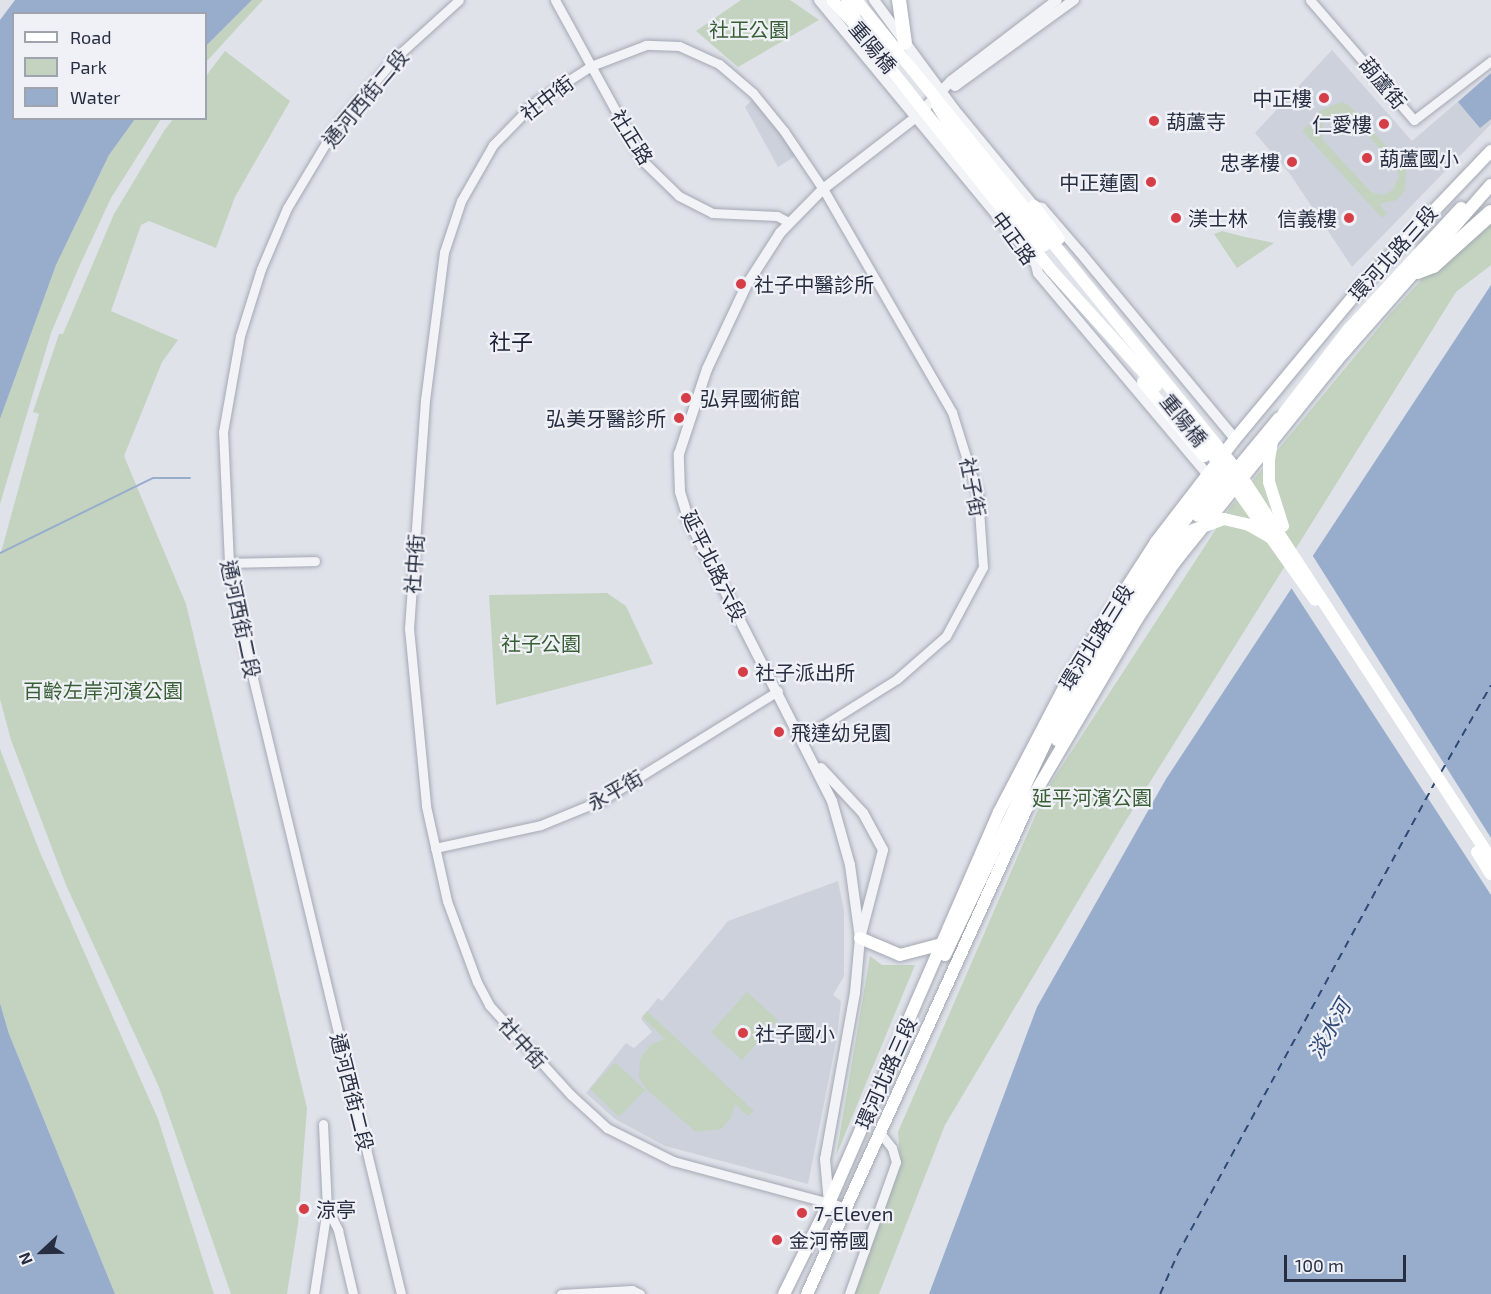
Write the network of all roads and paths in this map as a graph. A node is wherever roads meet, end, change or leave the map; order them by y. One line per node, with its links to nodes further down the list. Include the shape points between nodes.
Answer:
1 (459, 0): 43 (street, 通河西街二段, via 395,58 333,131 287,208 266,259 240,336 224,432 224,513)
2 (555, 0): 16 (street, 社正路)
3 (819, 0): 17 (street, 中正路)
4 (832, 0): 12 (main road, 重陽橋)
5 (848, 0): 12 (main road)
6 (856, 0): 19 (main road, 重陽橋, bridge)
7 (874, 0): 13 (street, 中正路)
8 (899, 0): 13 (main road)
9 (1057, 0): 18 (street)
10 (1074, 0): 18 (street, via 957,86)
11 (1310, 0): 15 (street, 葫蘆街, via 1411,117)
12 (857, 27): 21 (main road, 重陽橋, bridge)
13 (905, 43): 14 (street, 中正路)
14 (917, 59): 17 (street); 18 (street, 中正路)
15 (1491, 61)
16 (591, 66): 28 (street, 社中街, via 646,45 679,46 719,64 753,93); 31 (street, 社正路, via 643,161 679,196 712,213 777,216); 50 (street, 社中街, via 534,103 494,145 461,201 444,252 425,399 409,628 422,781)
17 (888, 83): 20 (street, 中正路)
18 (945, 90): 20 (street, 延平北路六段); 23 (street, 中正路)
19 (937, 105): 22 (main road, bridge); 40 (main road, 重陽橋, bridge)
20 (916, 117): 25 (street, 中正路); 28 (street, 延平北路六段)
21 (941, 131): 22 (main road, bridge); 40 (main road, 重陽橋, bridge, via 1052,271)
22 (963, 146): 38 (main road, bridge)
23 (985, 146): 25 (street); 29 (street, 中正路)
24 (1491, 151): 35 (main road, 環河北路三段, via 1362,286)
25 (958, 167): 32 (street, 中正路)
26 (1491, 178): 44 (main road, bridge, via 1348,330 1294,397 1273,436 1269,460 1274,500)
27 (1491, 185): 33 (main road, 環河北路三段)
28 (823, 189): 31 (street, 延平北路六段); 47 (street, 社子街, via 961,433 978,495 983,567 971,597 935,647 879,692)
29 (1034, 206): 35 (street, 中正路, via 1042,208); 40 (main road, bridge, via 1231,452)
30 (1491, 213): 33 (highway, via 1433,265)
31 (789, 222): 46 (street, 延平北路六段, via 746,286 707,369 683,440 678,470 680,492 691,524)
32 (1040, 265): 39 (street, 中正路, via 1038,273); 40 (main road, bridge, via 1210,463)
33 (1417, 271): 34 (main road, 環河北路三段)
34 (1337, 360): 36 (main road, 環河北路三段); 37 (main road, via 1320,373)
35 (1235, 439): 38 (main road, 環河北路三段)
36 (1269, 447): 37 (main road); 45 (main road, 環河北路三段, via 1174,563)
37 (1250, 451): 38 (main road); 45 (main road, via 1181,536)
38 (1225, 460): 39 (main road, 環河北路三段); 59 (main road, via 1152,564 1058,716 844,1179)
39 (1208, 475): 54 (main road, 環河北路三段, via 1156,542 1066,683 999,812)
40 (1236, 477): 41 (main road, 重陽橋, bridge); 44 (main road, 重陽橋, bridge)
41 (1276, 542): 49 (main road, bridge, via 1258,529 1224,519 1188,532 1071,710 1057,737); 52 (main road, 重陽橋, bridge)
42 (315, 561): 43 (street)
43 (229, 563): 62 (street, 通河西街二段)
44 (1318, 590): 51 (main road, 重陽橋, bridge)
45 (1137, 619): 49 (main road, 環河北路三段)
46 (778, 692): 47 (street, 延平北路六段); 50 (street, 永平街, via 602,800 541,825)
47 (803, 738): 48 (street, 延平北路六段)
48 (815, 761): 53 (street, 延平北路六段, via 832,801 849,862); 53 (street, 延平北路六段, via 863,813 883,850)
49 (1052, 761): 56 (main road, 環河北路三段, via 1013,836)
50 (435, 848): 57 (street, 社中街, via 465,960 489,1005 578,1102 608,1128 673,1161)
51 (1491, 859)
52 (1491, 874)
53 (860, 938): 54 (main road, via 900,955); 57 (street, 延平北路六段, via 855,993 825,1159)
54 (942, 944): 57 (main road, 環河北路三段)
55 (323, 1124): 58 (street)
56 (881, 1134): 59 (main road, 環河北路三段); 67 (street, via 892,1148 894,1171)
57 (829, 1203): 59 (street); 65 (main road)
58 (327, 1208): 60 (street); 61 (street, via 339,1230)
59 (848, 1210): 66 (main road)
60 (314, 1294)
61 (353, 1294)
62 (401, 1294)
63 (561, 1294): 64 (street, via 632,1290)
64 (640, 1294)
65 (784, 1294)
66 (807, 1294)
67 (849, 1294)

